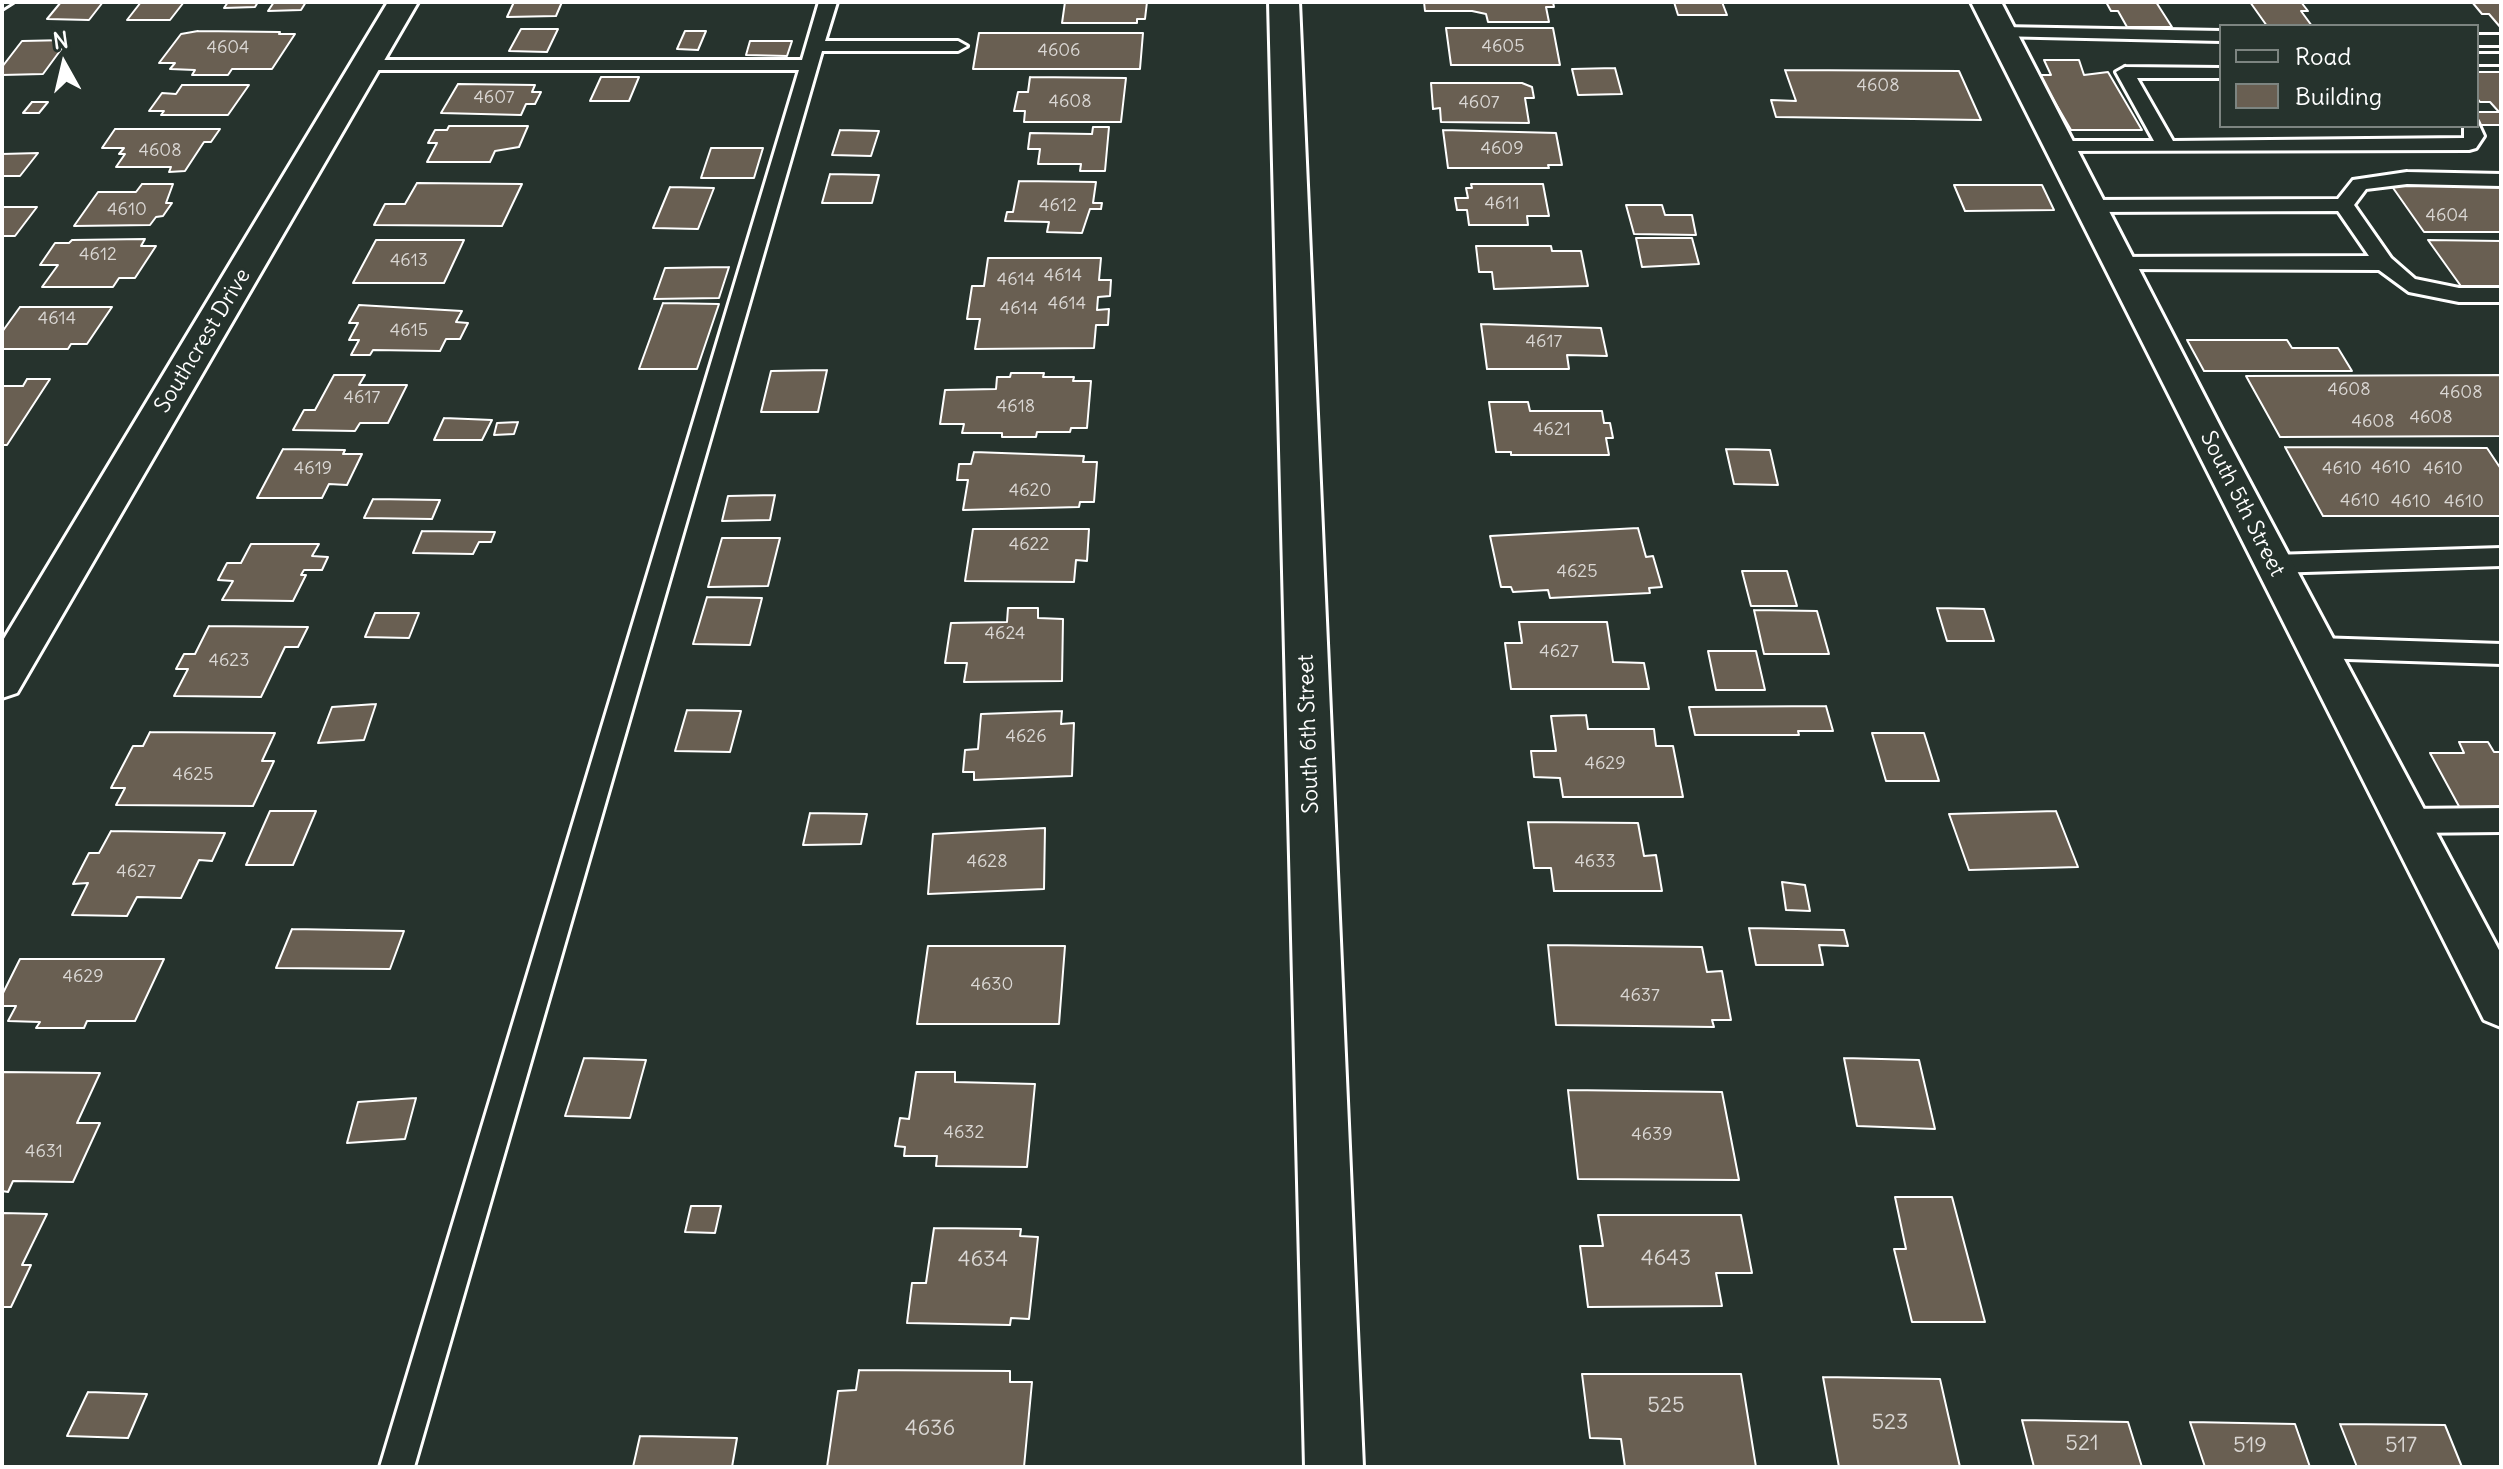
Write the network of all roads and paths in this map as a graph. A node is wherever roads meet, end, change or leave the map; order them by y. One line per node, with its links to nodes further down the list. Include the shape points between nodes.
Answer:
1 (403, 2): 12 (street, Southcrest Drive)
2 (828, 2): 9 (lane)
3 (1284, 2): 32 (street, South 6th Street)
4 (1994, 17): 5 (lane); 15 (street, South 5th Street)
5 (2219, 36)
6 (2479, 40): 7 (lane)
7 (2501, 40)
8 (958, 46): 9 (lane)
9 (813, 56): 12 (lane); 31 (lane)
10 (2479, 59): 11 (lane)
11 (2501, 59)
12 (367, 65): 27 (street, Southcrest Drive)
13 (2219, 73): 16 (lane, via 2125,72)
14 (2473, 128): 16 (lane, via 2469,144)
15 (2060, 147): 16 (lane); 19 (street, South 5th Street)
16 (2167, 147)
17 (2501, 180): 18 (lane, via 2407,178 2360,184)
18 (2344, 205): 19 (lane); 21 (lane)
19 (2090, 206): 20 (street, South 5th Street)
20 (2118, 262): 21 (lane); 24 (street, South 5th Street)
21 (2384, 263): 22 (lane, via 2409,285 2459,295)
22 (2501, 295)
23 (2501, 557): 24 (lane)
24 (2273, 564): 25 (street, South 5th Street)
25 (2317, 648): 26 (lane); 29 (street, South 5th Street)
26 (2501, 654)
27 (2, 680)
28 (2501, 820): 29 (lane)
29 (2406, 821): 30 (street, South 5th Street)
30 (2501, 1003)
31 (397, 1467)
32 (1334, 1467)

